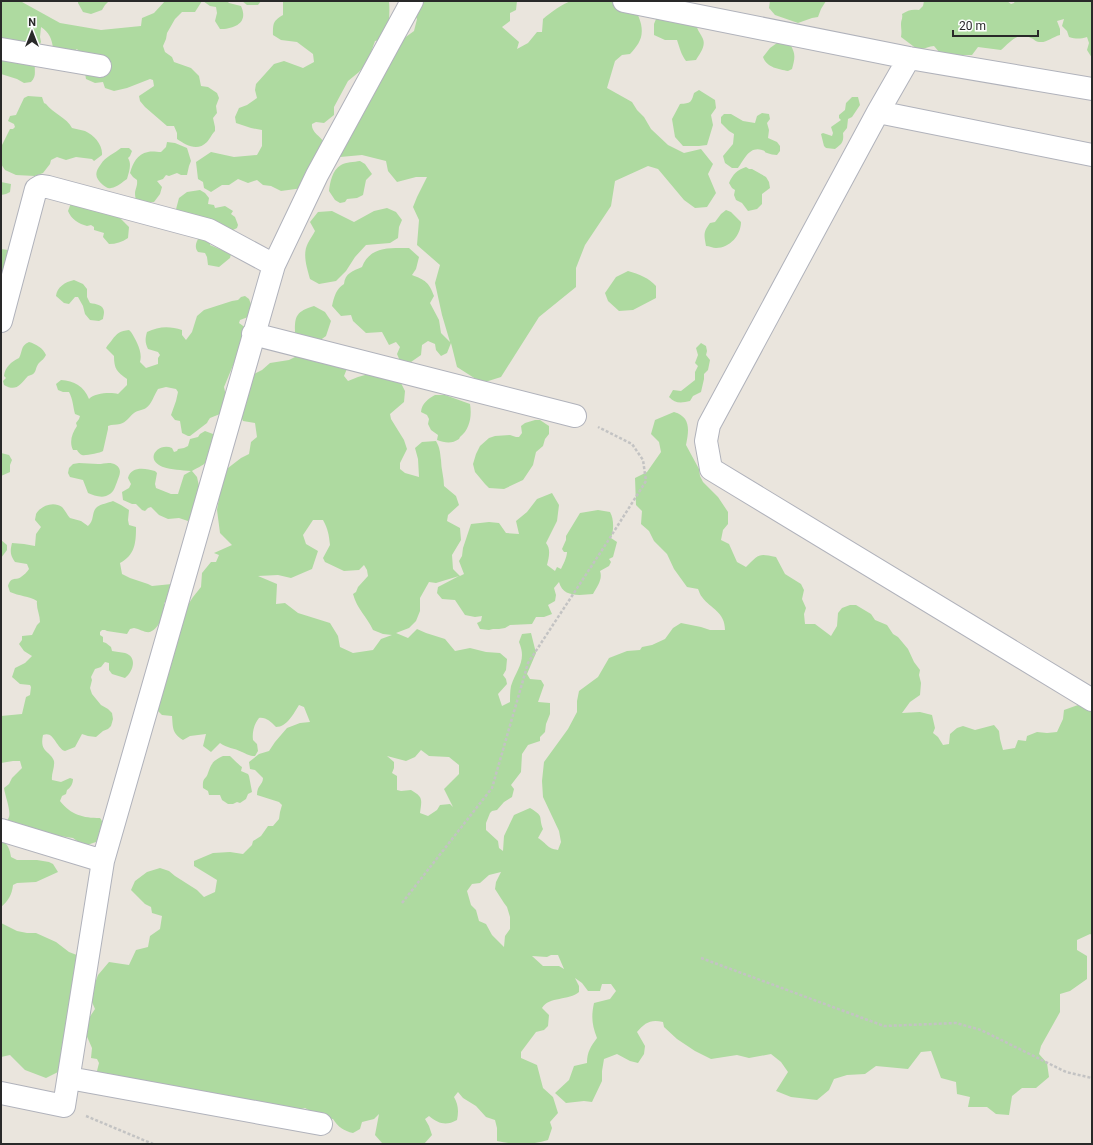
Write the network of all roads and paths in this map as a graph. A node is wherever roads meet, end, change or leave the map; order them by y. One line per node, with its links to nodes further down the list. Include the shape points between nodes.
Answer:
1 (412, 1): 9 (street, via 317,175)
2 (624, 1): 4 (street)
3 (1, 49): 5 (street)
4 (909, 58): 6 (street); 7 (street)
5 (100, 66)
6 (1092, 89)
7 (878, 112): 8 (street); 13 (street, via 709,425 706,441 711,469)
8 (1092, 155)
9 (274, 265): 10 (street, via 209,230 41,186 36,189); 11 (street)
10 (1, 321)
11 (253, 334): 12 (street); 15 (street)
12 (575, 416): 16 (path, via 632,444 643,460 646,481 528,663 492,788)
13 (1092, 700)
14 (1, 830): 15 (street)
15 (103, 861): 18 (street)
16 (402, 903)
17 (702, 958): 19 (path, via 884,1026 956,1023 981,1030 1066,1072)
18 (69, 1078): 21 (street); 22 (street)
19 (1092, 1078)
20 (1, 1093): 21 (street)
21 (64, 1106): 23 (path)
22 (321, 1124)
23 (153, 1144)

